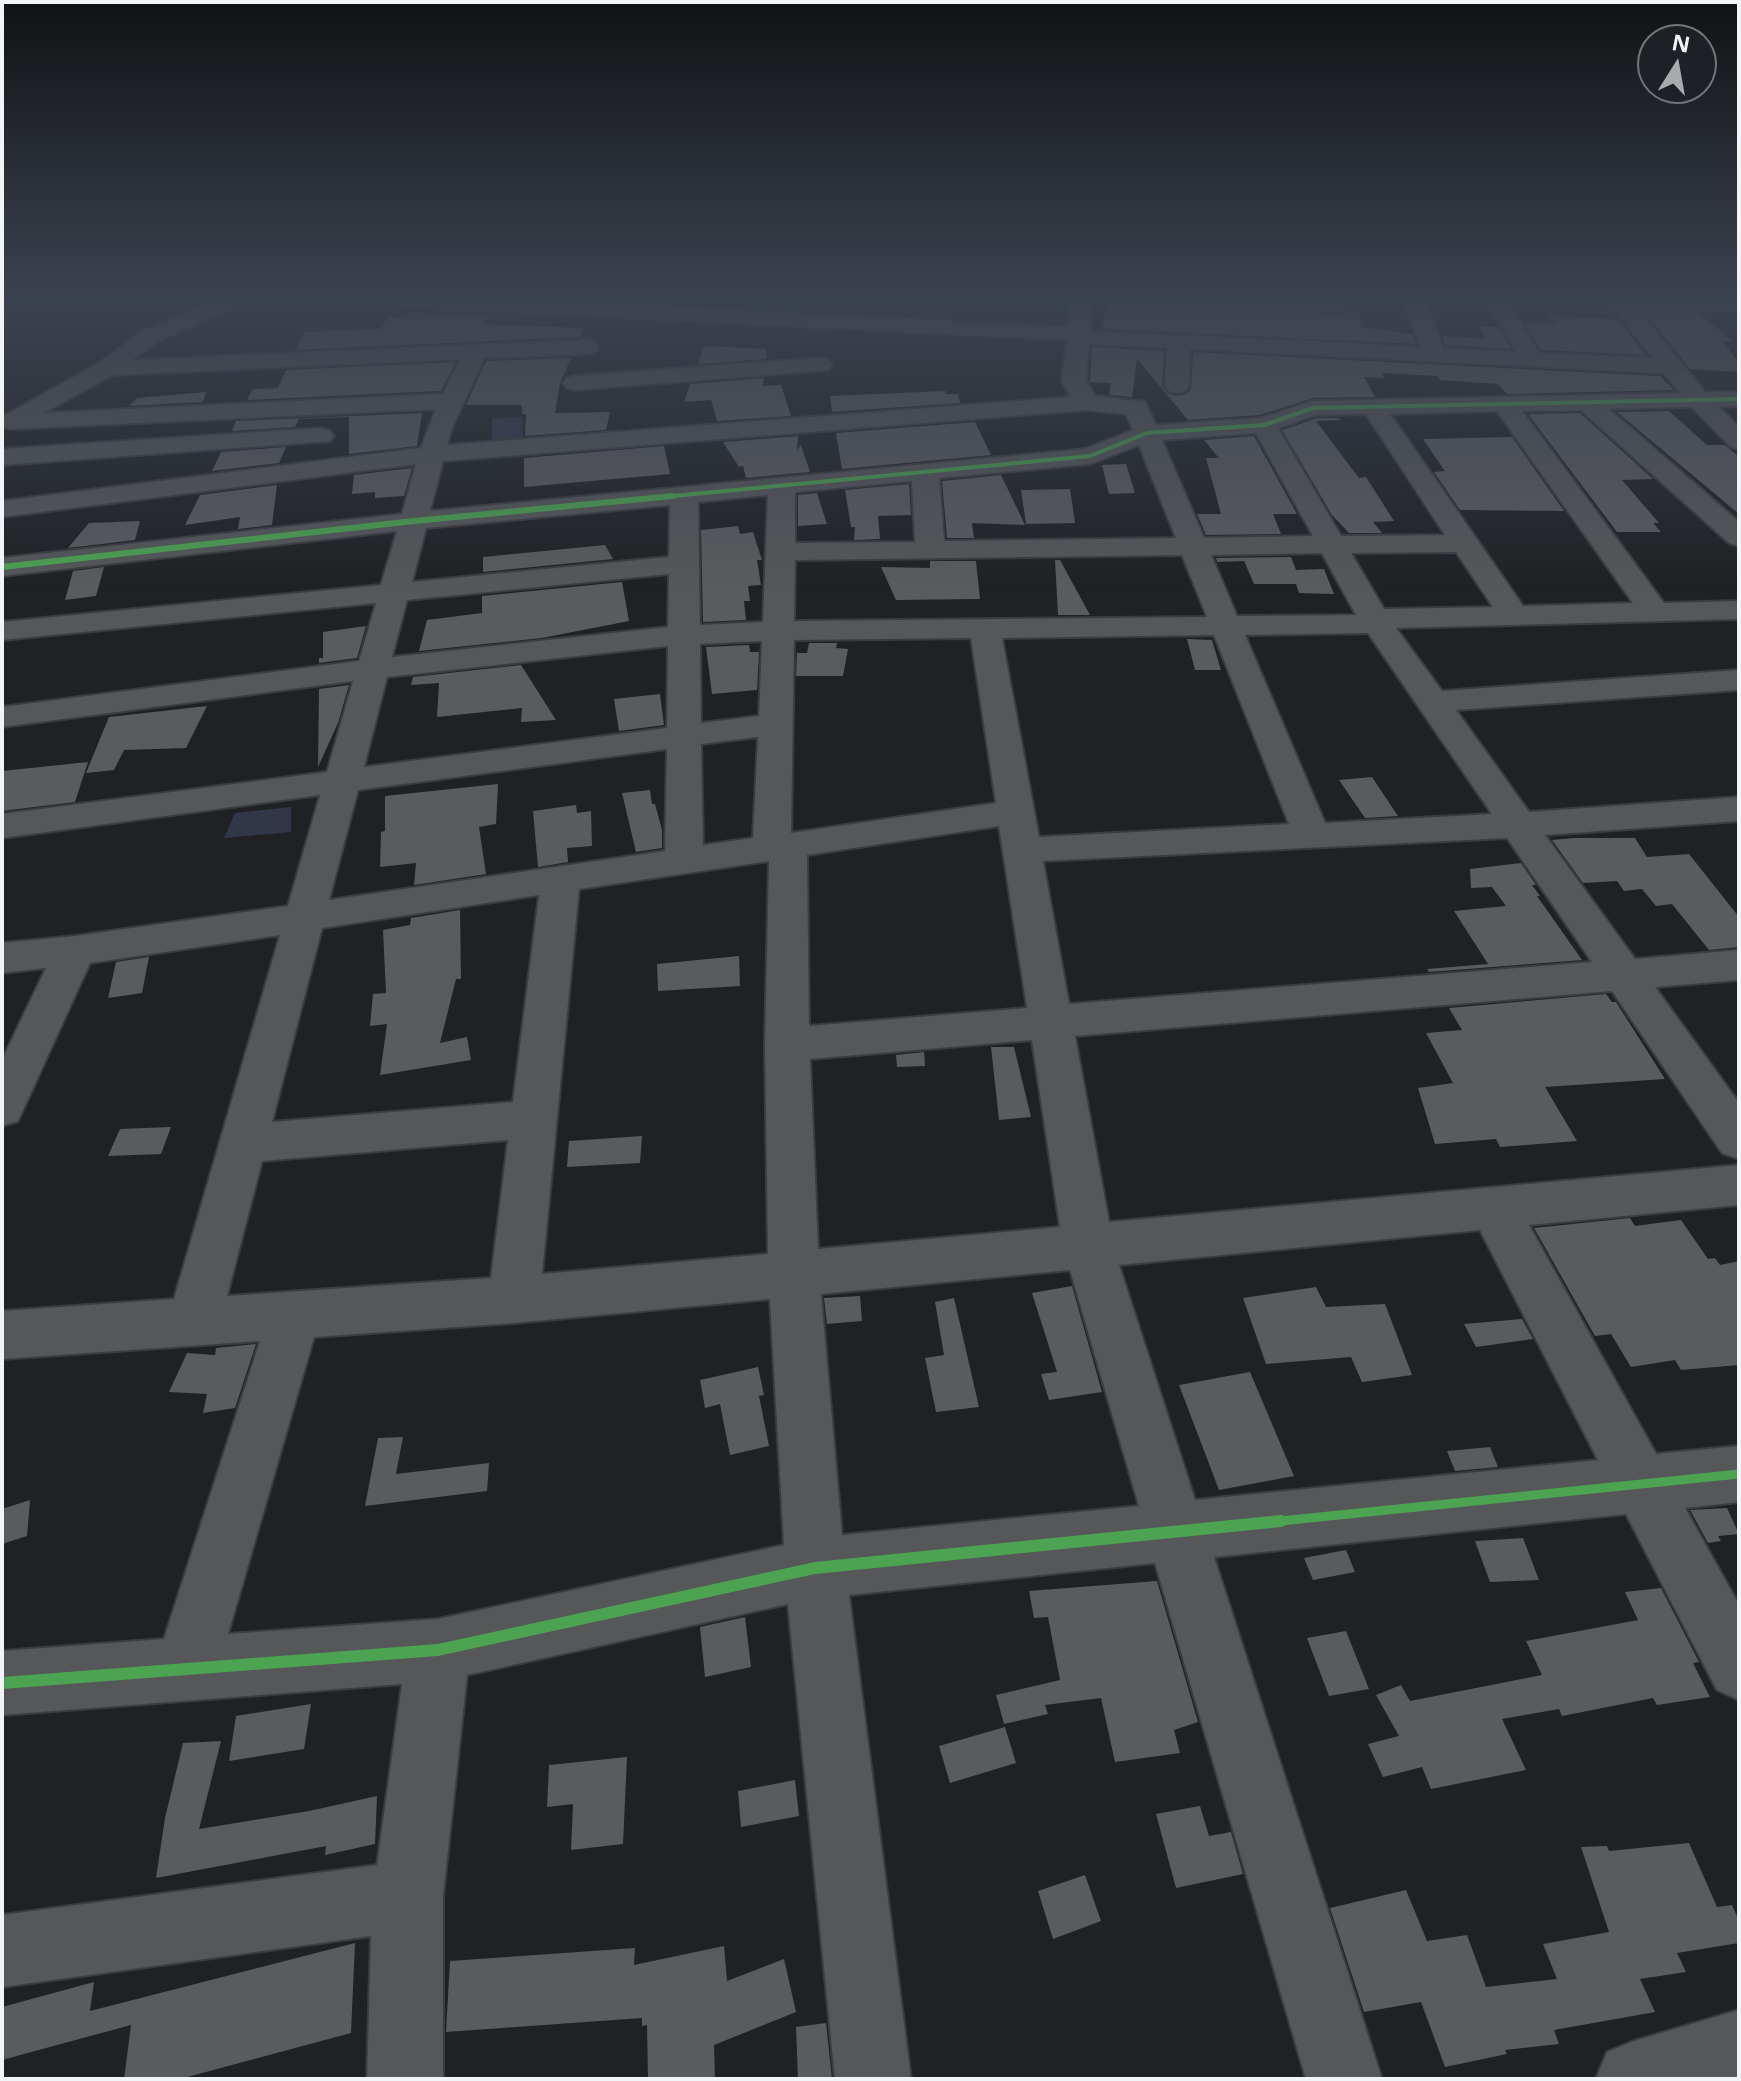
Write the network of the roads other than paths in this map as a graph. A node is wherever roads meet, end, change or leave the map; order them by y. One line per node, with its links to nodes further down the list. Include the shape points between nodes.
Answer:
1 (57, 395): 15 (street)
2 (452, 395): 18 (street)
3 (571, 395): 13 (street)
4 (819, 395): 16 (street)
5 (1082, 395): 10 (street)
6 (1694, 395): 8 (street)
7 (1739, 399): 8 (street)
8 (1699, 401): 9 (street); 21 (street)
9 (1587, 402): 11 (street); 30 (street)
10 (1087, 403): 14 (street); 19 (street, via 1136,407)
11 (1504, 404): 12 (street); 41 (street)
12 (1373, 406): 17 (street, via 1313,408); 31 (street)
13 (567, 408)
14 (875, 419): 16 (street); 24 (street)
15 (6, 423): 18 (street)
16 (819, 423): 18 (street)
17 (1264, 425): 19 (street); 32 (street)
18 (433, 428): 25 (street); 29 (street)
19 (1147, 433): 23 (street, via 1090,456); 33 (street)
20 (345, 434): 22 (street)
21 (1739, 441)
22 (2, 457)
23 (925, 473): 24 (street); 34 (street)
24 (884, 477): 26 (street)
25 (173, 487): 28 (street); 36 (street)
26 (782, 488): 27 (street); 35 (street)
27 (684, 497): 29 (street); 37 (street)
28 (2, 509)
29 (414, 521): 36 (street); 39 (street)
30 (1739, 537)
31 (1465, 543): 32 (street); 42 (street)
32 (1332, 545): 33 (street); 43 (street)
33 (1193, 546): 34 (street); 44 (street)
34 (930, 550): 35 (street)
35 (781, 552): 47 (street)
36 (152, 561): 38 (street); 39 (street); 46 (street)
37 (684, 564): 39 (street); 48 (street)
38 (2, 567)
39 (394, 593): 49 (street)
40 (1739, 610): 41 (street)
41 (1655, 612): 42 (street)
42 (1514, 616): 43 (street)
43 (1376, 622): 44 (street); 51 (street)
44 (1226, 627): 45 (street); 60 (street)
45 (985, 629): 47 (street); 59 (street)
46 (2, 631)
47 (778, 631): 48 (street); 53 (street)
48 (684, 635): 49 (street); 54 (street)
49 (373, 669): 52 (street); 55 (street)
50 (1739, 680): 51 (street)
51 (1432, 702): 57 (street)
52 (2, 717)
53 (775, 724): 54 (street); 61 (street)
54 (684, 737): 55 (street); 62 (street)
55 (342, 782): 58 (street); 64 (street)
56 (1739, 809): 57 (street)
57 (1519, 825): 60 (street); 68 (street)
58 (2, 826)
59 (1018, 831): 60 (street); 61 (street); 69 (street)
60 (1312, 836)
61 (780, 846): 62 (street); 70 (street)
62 (684, 860): 63 (street)
63 (561, 879): 64 (street); 72 (street)
64 (305, 917): 65 (street); 74 (street)
65 (75, 951): 66 (street); 71 (street)
66 (2, 958)
67 (1739, 965): 68 (street)
68 (1623, 974): 69 (street); 73 (street)
69 (1050, 1023): 70 (street); 77 (street)
70 (787, 1044): 78 (street)
71 (2, 1108)
72 (532, 1119): 74 (street); 79 (street)
73 (1739, 1140)
74 (243, 1144): 81 (street)
75 (1739, 1185): 76 (street)
76 (1494, 1208): 77 (street); 84 (street)
77 (1088, 1246): 78 (street); 85 (street)
78 (794, 1273): 79 (street); 86 (street)
79 (514, 1300): 80 (street)
80 (295, 1314): 81 (street); 89 (street)
81 (194, 1321): 82 (street)
82 (2, 1335)
83 (1739, 1474): 84 (street)
84 (1640, 1484): 85 (street); 88 (street)
85 (1174, 1532): 86 (street); 96 (street)
86 (815, 1568): 87 (street); 95 (street)
87 (438, 1650): 89 (street); 91 (street)
88 (1739, 1668)
89 (186, 1670): 90 (street)
90 (2, 1683)
91 (408, 1896): 92 (street); 94 (street)
92 (2, 1951)
93 (1739, 2048): 97 (street)
94 (405, 2079)
95 (873, 2079)
96 (1344, 2079)
97 (1634, 2079)

